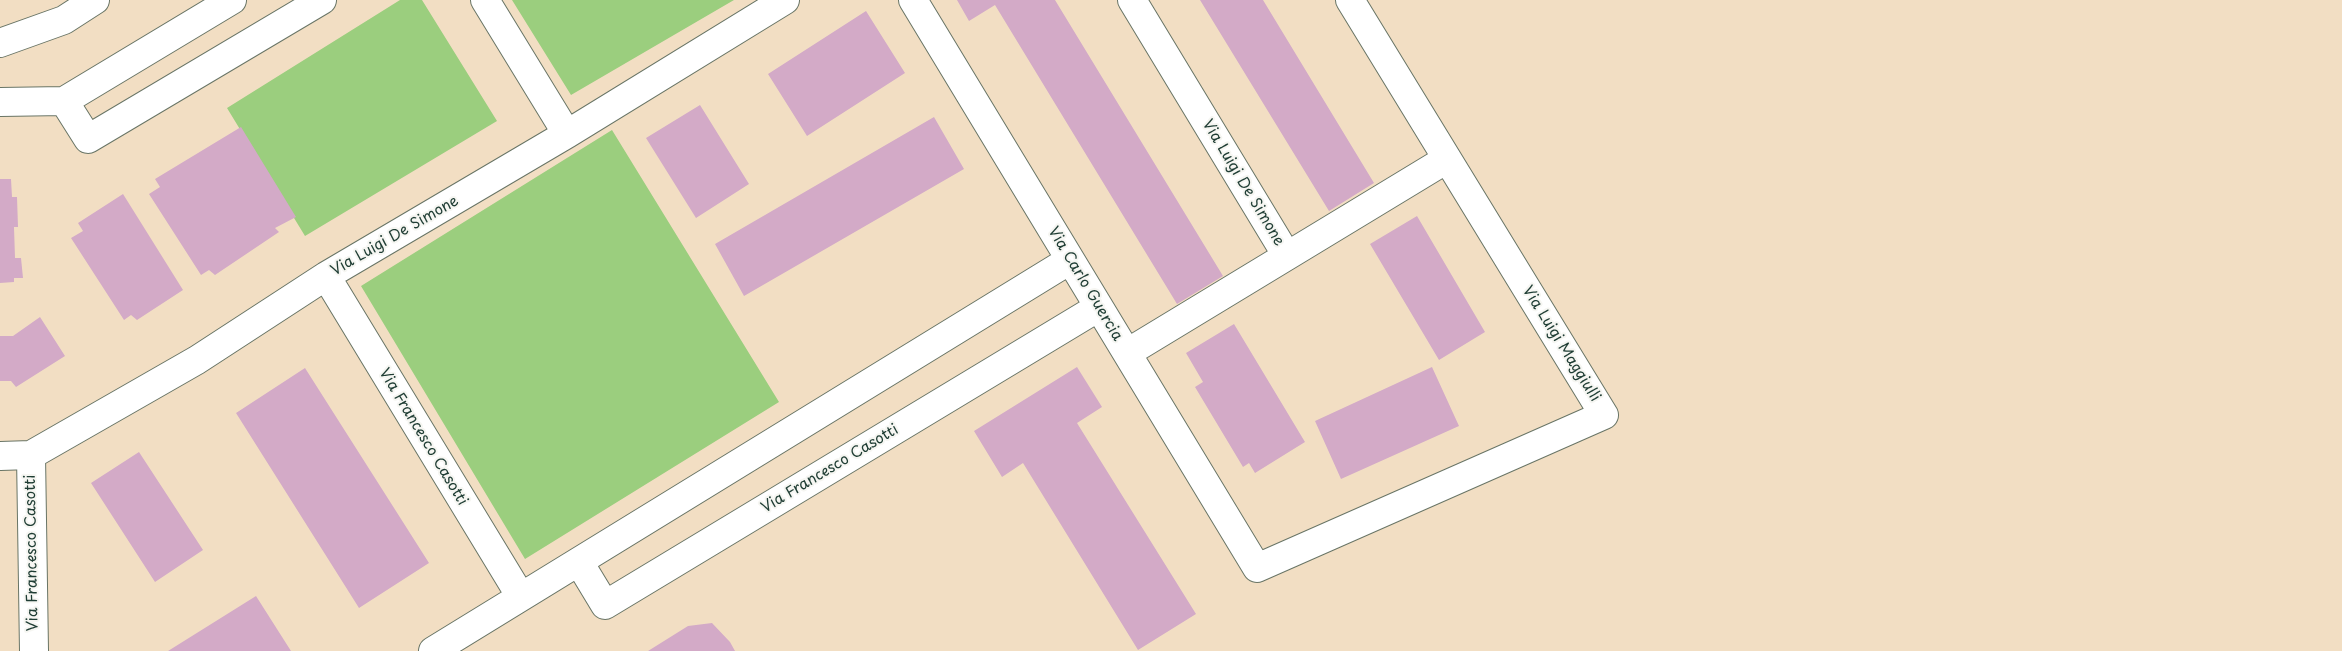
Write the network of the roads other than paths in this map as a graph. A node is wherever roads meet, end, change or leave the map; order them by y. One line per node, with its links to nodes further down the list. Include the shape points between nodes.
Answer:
1 (95, 0): 9 (street, via 64,20)
2 (232, 0): 10 (street)
3 (322, 0): 10 (street, via 88,139)
4 (485, 0): 12 (street)
5 (785, 0): 12 (street, Via Luigi De Simone)
6 (913, 0): 15 (street, Via Carlo Guercia)
7 (1132, 0): 14 (street, Via Luigi De Simone)
8 (1350, 0): 13 (street, Via Luigi Maggiulli)
9 (0, 43)
10 (64, 101): 11 (street)
11 (0, 102)
12 (567, 134): 16 (street, Via Luigi De Simone)
13 (1447, 159): 14 (street); 22 (street, Via Luigi Maggiulli, via 1604,415)
14 (1287, 256): 18 (street, Via Luigi De Simone)
15 (1070, 260): 17 (street, Via Carlo Guercia); 21 (street)
16 (326, 276): 19 (street, Via Luigi De Simone, via 196,360); 23 (street, Via Francesco Casotti)
17 (1098, 307): 18 (street, Via Carlo Guercia); 21 (street, Via Francesco Casotti, via 605,605)
18 (1127, 353): 22 (street, Via Carlo Guercia)
19 (31, 455): 20 (street, Via Luigi De Simone); 24 (street, Via Francesco Casotti)
20 (0, 456)
21 (579, 562): 23 (street)
22 (1256, 568)
23 (521, 596): 25 (street)
24 (34, 651)
25 (433, 651)

